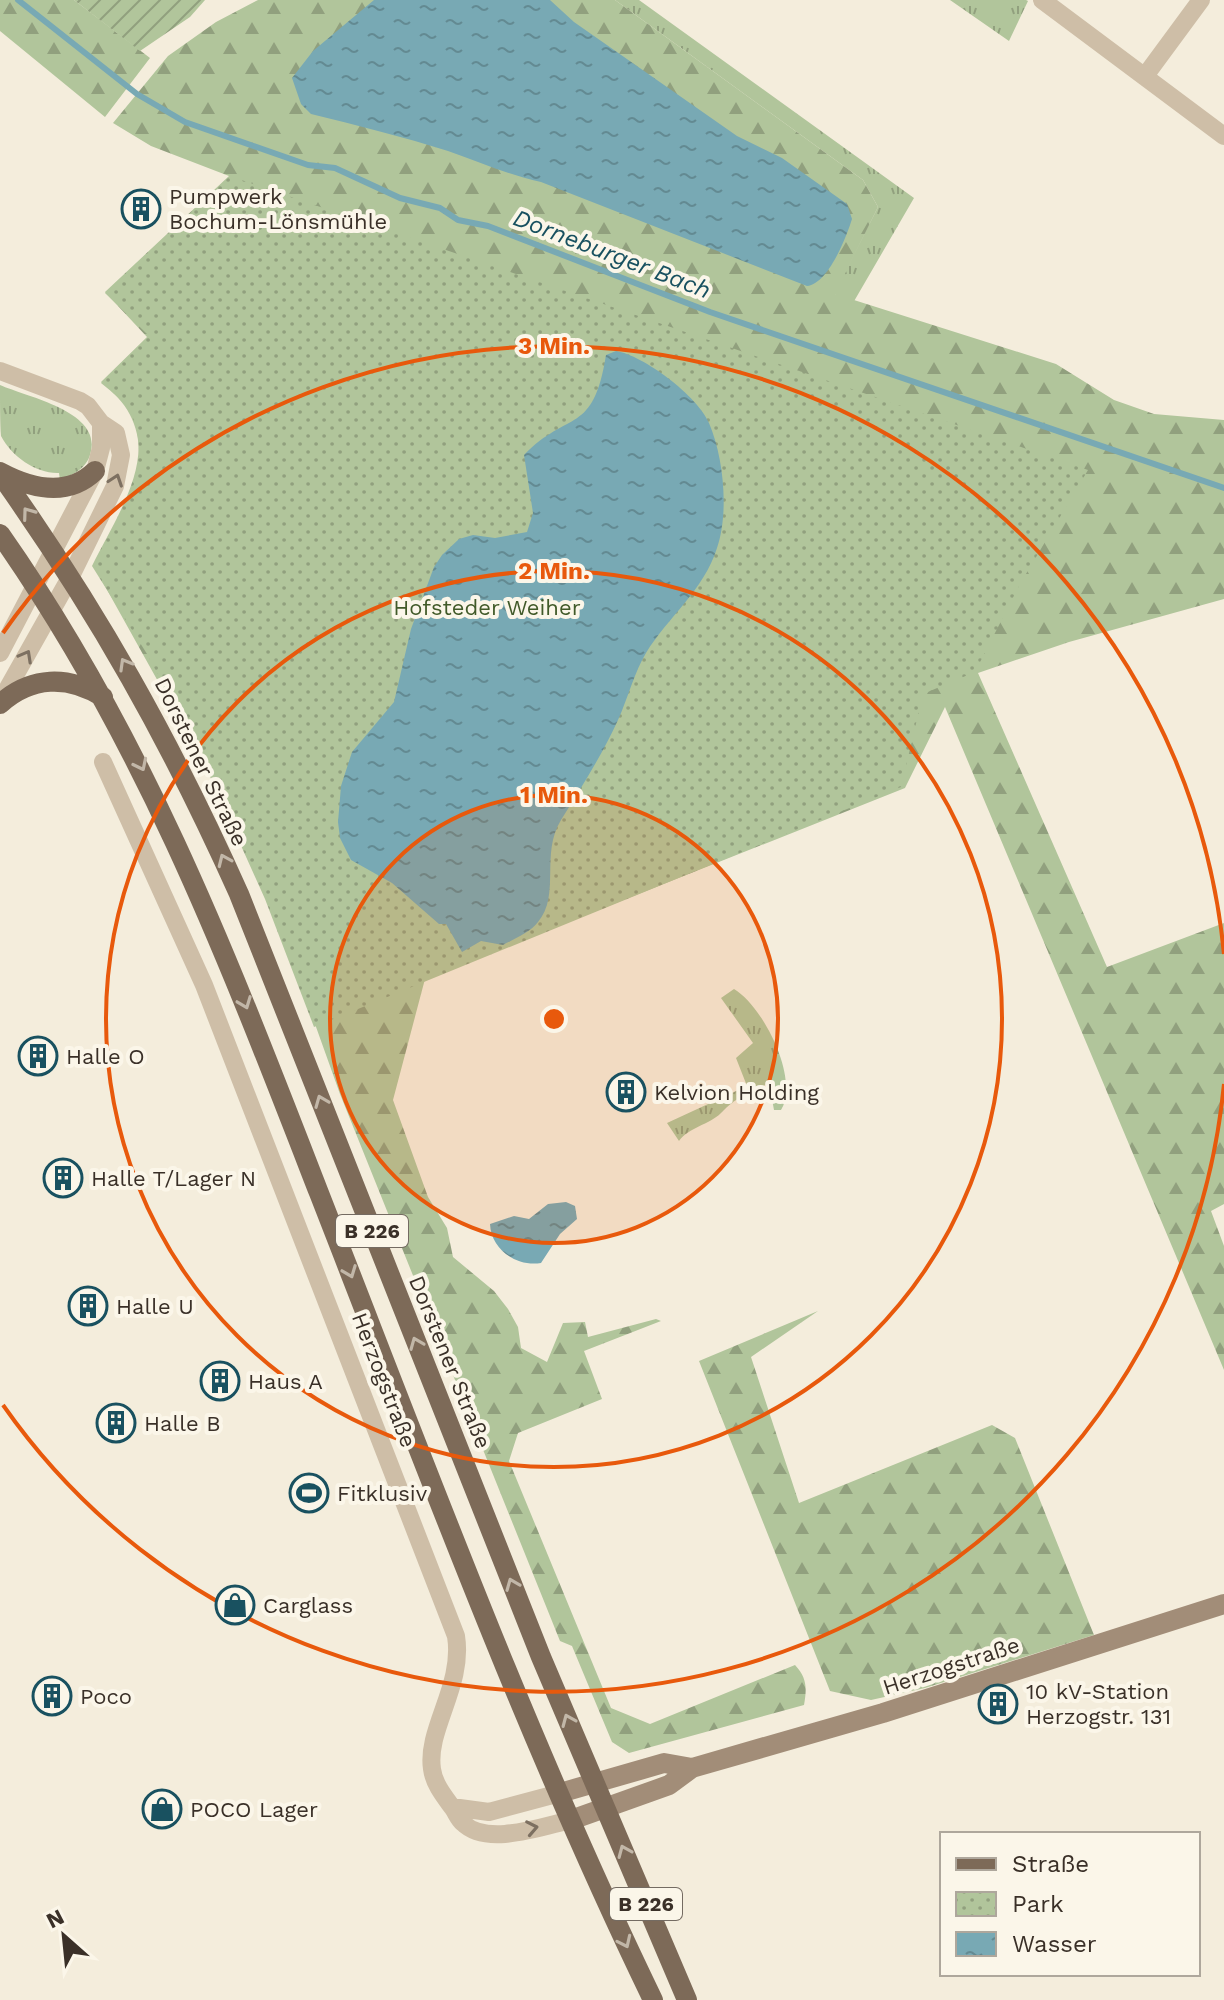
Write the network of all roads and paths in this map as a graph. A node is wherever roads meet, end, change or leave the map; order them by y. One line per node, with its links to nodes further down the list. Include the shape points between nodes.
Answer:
1 (1042, 0): 3 (street)
2 (1201, 0): 3 (street)
3 (1145, 76): 4 (street)
4 (1224, 136)
5 (0, 371): 6 (street, via 80,401)
6 (101, 423): 7 (street); 11 (street, one-way to 6, via 120,469 119,441 112,428)
7 (95, 471): 8 (main road, via 73,485 54,488); 10 (street)
8 (0, 473): 10 (main road, Dorstener Straße / B 226, one-way to 8)
9 (0, 534): 12 (main road, B 226)
10 (55, 552): 11 (main road, Dorstener Straße / B 226); 12 (street)
11 (71, 576): 13 (street); 20 (main road, Dorstener Straße / B 226, one-way to 11, via 239,894 150,707)
12 (36, 585): 13 (main road, B 226); 14 (street)
13 (52, 610): 15 (main road, B 226); 16 (street, one-way to 13)
14 (0, 653)
15 (103, 697): 16 (main road, via 57,680 20,688); 21 (main road, B 226, one-way to 21, via 137,757 230,964)
16 (0, 703)
17 (103, 762): 22 (street, Herzogstraße, via 170,907 456,1636 454,1682 431,1768)
18 (1224, 1604): 19 (street, Herzogstraße)
19 (692, 1768): 20 (street, Herzogstraße, via 664,1763); 23 (street, Herzogstraße, via 669,1785)
20 (595, 1783): 21 (street, Herzogstraße); 23 (main road, Dorstener Straße / B 226)
21 (560, 1793): 22 (street, Herzogstraße, via 489,1812); 24 (main road, B 226)
22 (452, 1807): 24 (street, Herzogstraße, one-way to 24, via 463,1823 492,1833)
23 (605, 1808): 24 (street, Herzogstraße); 26 (main road, Dorstener Straße / B 226, one-way to 23)
24 (571, 1820): 25 (main road, B 226, one-way to 25)
25 (653, 2000)
26 (687, 2000)

